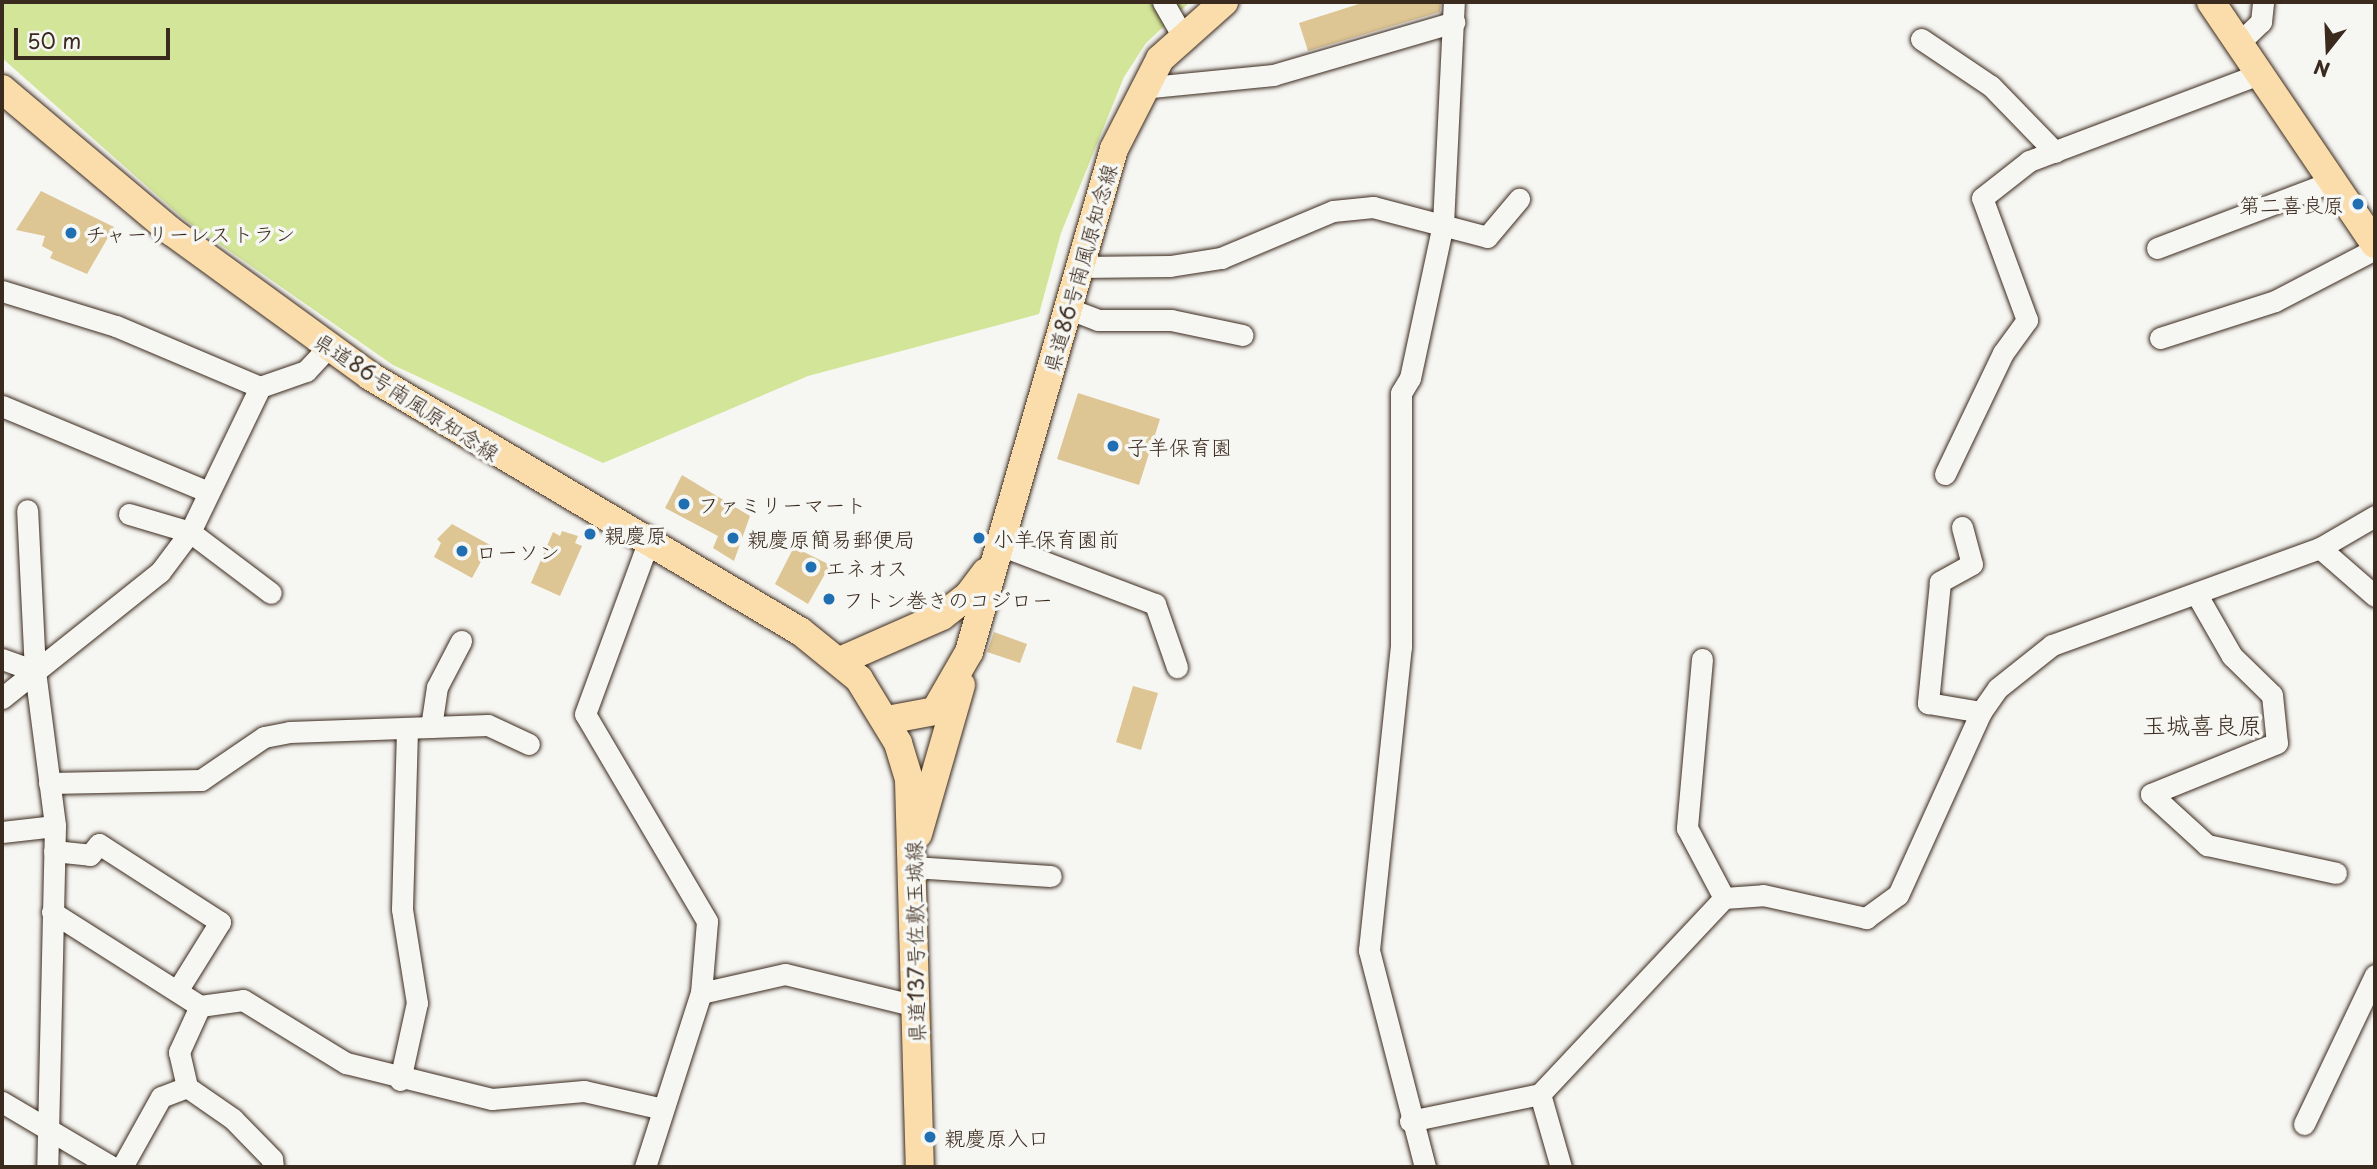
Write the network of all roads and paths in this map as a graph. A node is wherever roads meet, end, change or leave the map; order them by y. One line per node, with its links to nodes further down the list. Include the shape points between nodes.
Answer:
1 (1163, 2): 6 (street)
2 (1224, 2): 6 (main road, 県道86号南風原知念線)
3 (2211, 2): 8 (main road)
4 (2263, 2): 8 (street, via 2261,22)
5 (1454, 12): 10 (street, via 1273,75); 15 (street)
6 (1182, 35): 10 (main road, 県道86号南風原知念線)
7 (1921, 39): 12 (street, via 1991,86)
8 (2241, 41): 9 (main road)
9 (2262, 73): 12 (street); 13 (main road)
10 (1141, 88): 18 (main road, 県道86号南風原知念線, via 1114,149)
11 (2, 89): 23 (main road, 県道86号南風原知念線, via 172,232)
12 (2055, 152): 26 (street, via 2029,161 1982,198 2027,320 2003,353)
13 (2333, 180): 16 (main road); 17 (street)
14 (1519, 200): 15 (street, via 1487,237)
15 (1443, 224): 18 (street, via 1373,207 1333,211 1221,258 1171,267); 71 (street, via 1410,378 1401,393 1401,647 1369,950)
16 (2375, 246): 22 (street, via 2275,301)
17 (2157, 248)
18 (1078, 267): 20 (main road, 県道86号南風原知念線)
19 (2, 291): 24 (street, via 116,326)
20 (1066, 308): 21 (street, via 1098,320 1171,320); 35 (main road, 県道86号南風原知念線)
21 (1242, 335)
22 (2160, 338)
23 (328, 347): 24 (street, via 306,371); 33 (main road, 県道86号南風原知念線)
24 (260, 387): 27 (street)
25 (2, 406): 27 (street)
26 (1945, 474)
27 (209, 492): 32 (street)
28 (27, 510): 45 (street)
29 (129, 514): 32 (street)
30 (2375, 516): 34 (street)
31 (1962, 527): 47 (street, via 1972,564 1940,582 1928,703)
32 (190, 532): 36 (street); 45 (street, via 160,572)
33 (648, 543): 43 (main road, 県道86号南風原知念線); 63 (street, via 585,714 707,921)
34 (2320, 548): 37 (street); 38 (street)
35 (994, 555): 40 (main road, 県道86号南風原知念線); 43 (main road, 県道86号南風原知念線, via 968,596 942,616); 44 (street, via 1155,604)
36 (271, 593)
37 (2197, 595): 47 (street, via 2052,645 1997,688); 57 (street, via 2232,656 2272,695 2277,743 2151,794 2207,845)
38 (2375, 596)
39 (461, 641): 50 (street, via 438,687)
40 (969, 652): 48 (main road, 県道86号南風原知念線, via 935,711); 56 (main road, via 946,751)
41 (2, 659): 45 (street)
42 (1702, 659): 59 (street, via 1687,828)
43 (842, 660): 48 (main road, 県道86号南風原知念線)
44 (1177, 667)
45 (36, 671): 46 (street); 52 (street)
46 (2, 698)
47 (1981, 712): 59 (street, via 1898,895 1866,918 1763,895)
48 (887, 720): 56 (main road, 県道137号佐敷玉城線, via 909,780)
49 (407, 727): 50 (street); 52 (street, via 264,737 201,780); 66 (street, via 402,909 417,1003)
50 (432, 727): 51 (street, via 488,725)
51 (529, 744)
52 (49, 783): 53 (street)
53 (55, 826): 54 (street); 55 (street)
54 (2, 832)
55 (54, 851): 60 (street); 62 (street, via 90,855 99,844 220,922)
56 (912, 857): 58 (street); 65 (main road, 県道137号佐敷玉城線)
57 (2336, 873)
58 (1051, 876)
59 (1724, 898): 68 (street)
60 (52, 912): 62 (street); 73 (street)
61 (2375, 975): 72 (street)
62 (177, 991): 64 (street)
63 (701, 993): 65 (street, via 785,974); 70 (street)
64 (200, 1006): 66 (street, via 243,1000 345,1063); 67 (street, via 179,1052)
65 (915, 1006): 79 (main road, 県道137号佐敷玉城線)
66 (400, 1080): 70 (street, via 492,1099 584,1091)
67 (187, 1087): 76 (street, via 161,1097); 77 (street, via 233,1119 272,1159)
68 (1540, 1094): 71 (street); 81 (street)
69 (2, 1102): 73 (street)
70 (663, 1109): 78 (street)
71 (1410, 1121): 80 (street)
72 (2304, 1124)
73 (46, 1129): 74 (street); 75 (street)
74 (47, 1167)
75 (112, 1167)
76 (122, 1167)
77 (273, 1167)
78 (645, 1167)
79 (920, 1167)
80 (1425, 1167)
81 (1561, 1167)

